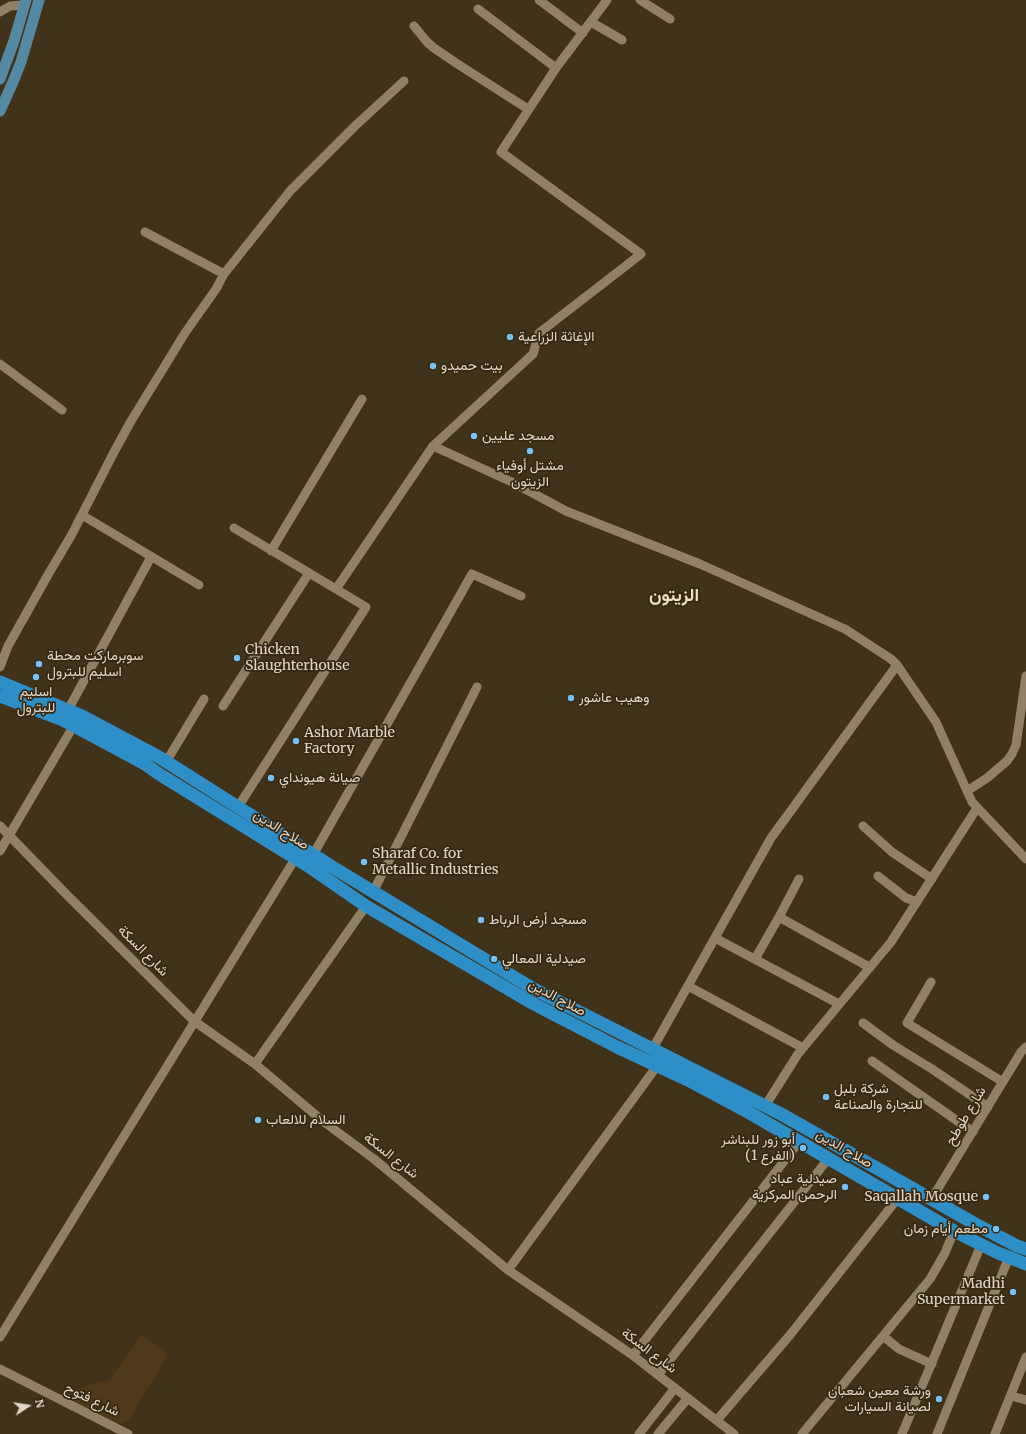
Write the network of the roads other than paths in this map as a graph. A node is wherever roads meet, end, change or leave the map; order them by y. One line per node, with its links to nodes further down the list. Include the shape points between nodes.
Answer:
1 (39, 0): 17 (main road, via 21,62)
2 (539, 0): 11 (street)
3 (607, 0): 9 (street)
4 (640, 0): 8 (street)
5 (25, 3): 7 (street, via 10,6); 14 (main road)
6 (478, 9): 13 (street)
7 (0, 12)
8 (670, 19)
9 (591, 22): 11 (street); 12 (street)
10 (414, 26): 16 (street, via 434,48)
11 (583, 33): 13 (street)
12 (622, 40)
13 (556, 68): 16 (street)
14 (0, 79)
15 (404, 81): 19 (street, via 354,126 290,191)
16 (528, 109): 23 (street, via 501,152 641,254 539,333 533,354)
17 (0, 111)
18 (145, 232): 19 (street)
19 (224, 274): 24 (street, via 131,421)
20 (0, 364): 22 (street)
21 (362, 399): 26 (street)
22 (62, 410)
23 (433, 446): 30 (street); 32 (street, via 514,483 566,511 700,564 845,630)
24 (82, 515): 27 (street); 33 (street, via 8,646)
25 (234, 528): 26 (street)
26 (271, 550): 28 (street)
27 (151, 557): 29 (street); 40 (street)
28 (309, 573): 30 (street); 39 (street)
29 (199, 585)
30 (336, 589): 44 (street, via 366,607)
31 (520, 596): 50 (street, via 472,574)
32 (897, 665): 43 (street, via 936,722); 60 (street, via 771,838)
33 (0, 666)
34 (1026, 676): 43 (street, via 1016,744 1012,754 987,778)
35 (0, 682): 40 (highway, صلاح الدين)
36 (477, 687): 56 (street)
37 (0, 696): 41 (highway, صلاح الدين)
38 (204, 699): 42 (street)
39 (223, 706)
40 (68, 710): 42 (highway, صلاح الدين)
41 (74, 725): 48 (street); 51 (highway, صلاح الدين, via 145,764)
42 (166, 762): 44 (highway, صلاح الدين)
43 (967, 791): 45 (street)
44 (238, 807): 50 (highway, صلاح الدين)
45 (977, 808): 52 (street); 55 (street)
46 (0, 826): 48 (street, شارع السكة)
47 (863, 826): 55 (street, via 892,852)
48 (10, 836): 49 (street); 66 (street, شارع السكة)
49 (0, 851)
50 (313, 855): 56 (highway, صلاح الدين)
51 (295, 859): 58 (highway, صلاح الدين); 66 (street)
52 (1026, 859)
53 (878, 876): 57 (street, via 906,898)
54 (799, 879): 59 (street)
55 (932, 879): 57 (street)
56 (373, 892): 69 (highway, صلاح الدين, via 532,988)
57 (917, 902): 62 (street, via 891,942)
58 (366, 906): 72 (street); 73 (highway, صلاح الدين, via 532,1003)
59 (779, 917): 61 (street); 62 (street)
60 (715, 938): 61 (street); 64 (street)
61 (755, 959): 65 (street)
62 (869, 967): 65 (street)
63 (931, 982): 74 (street, via 907,1023)
64 (688, 986): 69 (street); 70 (street)
65 (839, 1004): 70 (street)
66 (194, 1021): 72 (street, شارع السكة); 89 (street)
67 (863, 1023): 76 (street)
68 (1026, 1047): 74 (street, شارع طوطح)
69 (653, 1048): 75 (highway, صلاح الدين)
70 (803, 1048): 75 (street)
71 (872, 1061): 77 (street)
72 (255, 1064): 87 (street, شارع السكة)
73 (657, 1066): 78 (highway, صلاح الدين, via 688,1080); 87 (street)
74 (1003, 1082): 76 (street, شارع طوطح)
75 (765, 1106): 81 (highway, صلاح الدين)
76 (988, 1107): 77 (street, شارع طوطح)
77 (973, 1132): 81 (street, شارع طوطح)
78 (799, 1142): 79 (highway, صلاح الدين); 90 (street, via 634,1354)
79 (828, 1159): 80 (highway, صلاح الدين); 94 (street)
80 (898, 1198): 82 (highway, صلاح الدين); 99 (street, via 790,1335)
81 (931, 1200): 84 (highway, صلاح الدين)
82 (954, 1231): 83 (highway, صلاح الدين); 88 (street, via 946,1253 930,1279)
83 (981, 1245): 85 (highway, صلاح الدين); 92 (street)
84 (1026, 1249)
85 (1009, 1257): 86 (highway, صلاح الدين); 106 (street)
86 (1026, 1264)
87 (508, 1270): 90 (street, شارع السكة)
88 (883, 1336): 92 (street, via 899,1349); 104 (street)
89 (0, 1337)
90 (631, 1354): 94 (street, شارع السكة)
91 (1026, 1357): 96 (street)
92 (932, 1364): 105 (street)
93 (0, 1369): 101 (street, شارع فتوح)
94 (658, 1375): 95 (street, شارع السكة)
95 (675, 1388): 97 (street, شارع السكة); 102 (street)
96 (1011, 1396): 98 (street); 107 (street)
97 (688, 1398): 99 (street, شارع السكة); 103 (street)
98 (1026, 1400)
99 (717, 1420): 100 (street, شارع السكة)
100 (730, 1433)
101 (128, 1434)
102 (639, 1434)
103 (658, 1434)
104 (802, 1434)
105 (902, 1434)
106 (937, 1434)
107 (995, 1434)

